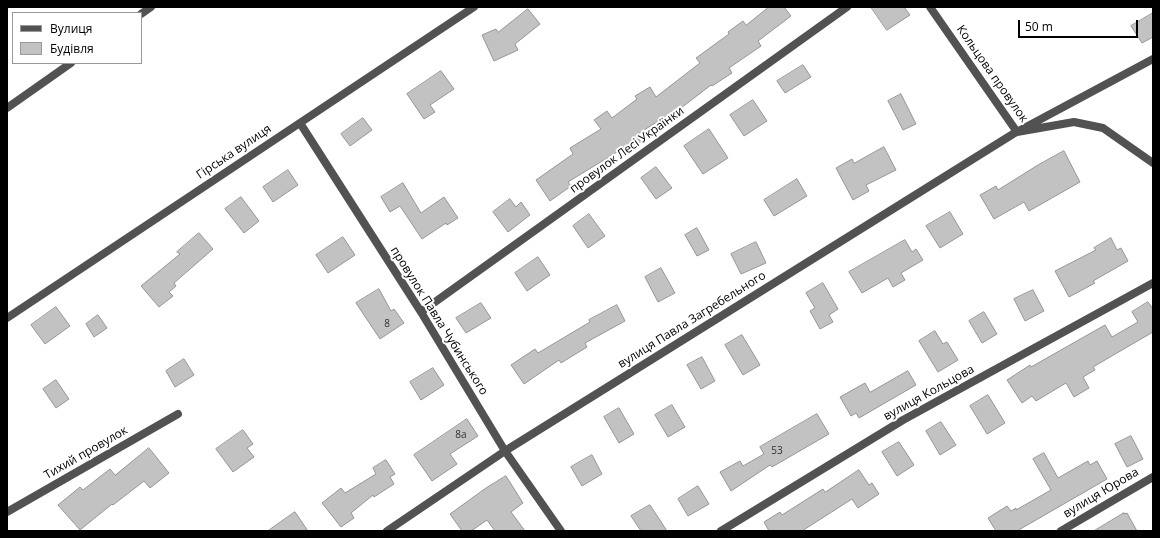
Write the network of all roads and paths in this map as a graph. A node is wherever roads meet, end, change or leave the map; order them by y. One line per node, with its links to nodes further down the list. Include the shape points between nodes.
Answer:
1 (151, 7): 5 (street)
2 (474, 7): 9 (street, Гірська вулиця)
3 (847, 7): 13 (street, провулок Лесі Українки)
4 (930, 7): 10 (street, Кольцова провулок)
5 (142, 13)
6 (1153, 59): 10 (street, вулиця Павла Загребельного)
7 (70, 64): 8 (street)
8 (7, 108)
9 (300, 122): 13 (street, провулок Павла Чубинського); 14 (street, Гірська вулиця)
10 (1015, 133): 11 (street, Кольцова провулок, via 1074,122 1102,128); 16 (street, вулиця Павла Загребельного)
11 (1153, 162)
12 (1153, 283): 21 (street, вулиця Кольцова, via 903,420)
13 (421, 312): 16 (street, провулок Павла Чубинського)
14 (7, 318)
15 (178, 414): 18 (street, Тихий провулок)
16 (505, 450): 19 (street, вулиця Павла Загребельного); 20 (street, провулок Павла Чубинського)
17 (1153, 476): 22 (street, вулиця Юрова)
18 (7, 512)
19 (387, 531)
20 (561, 531)
21 (721, 531)
22 (1061, 531)

